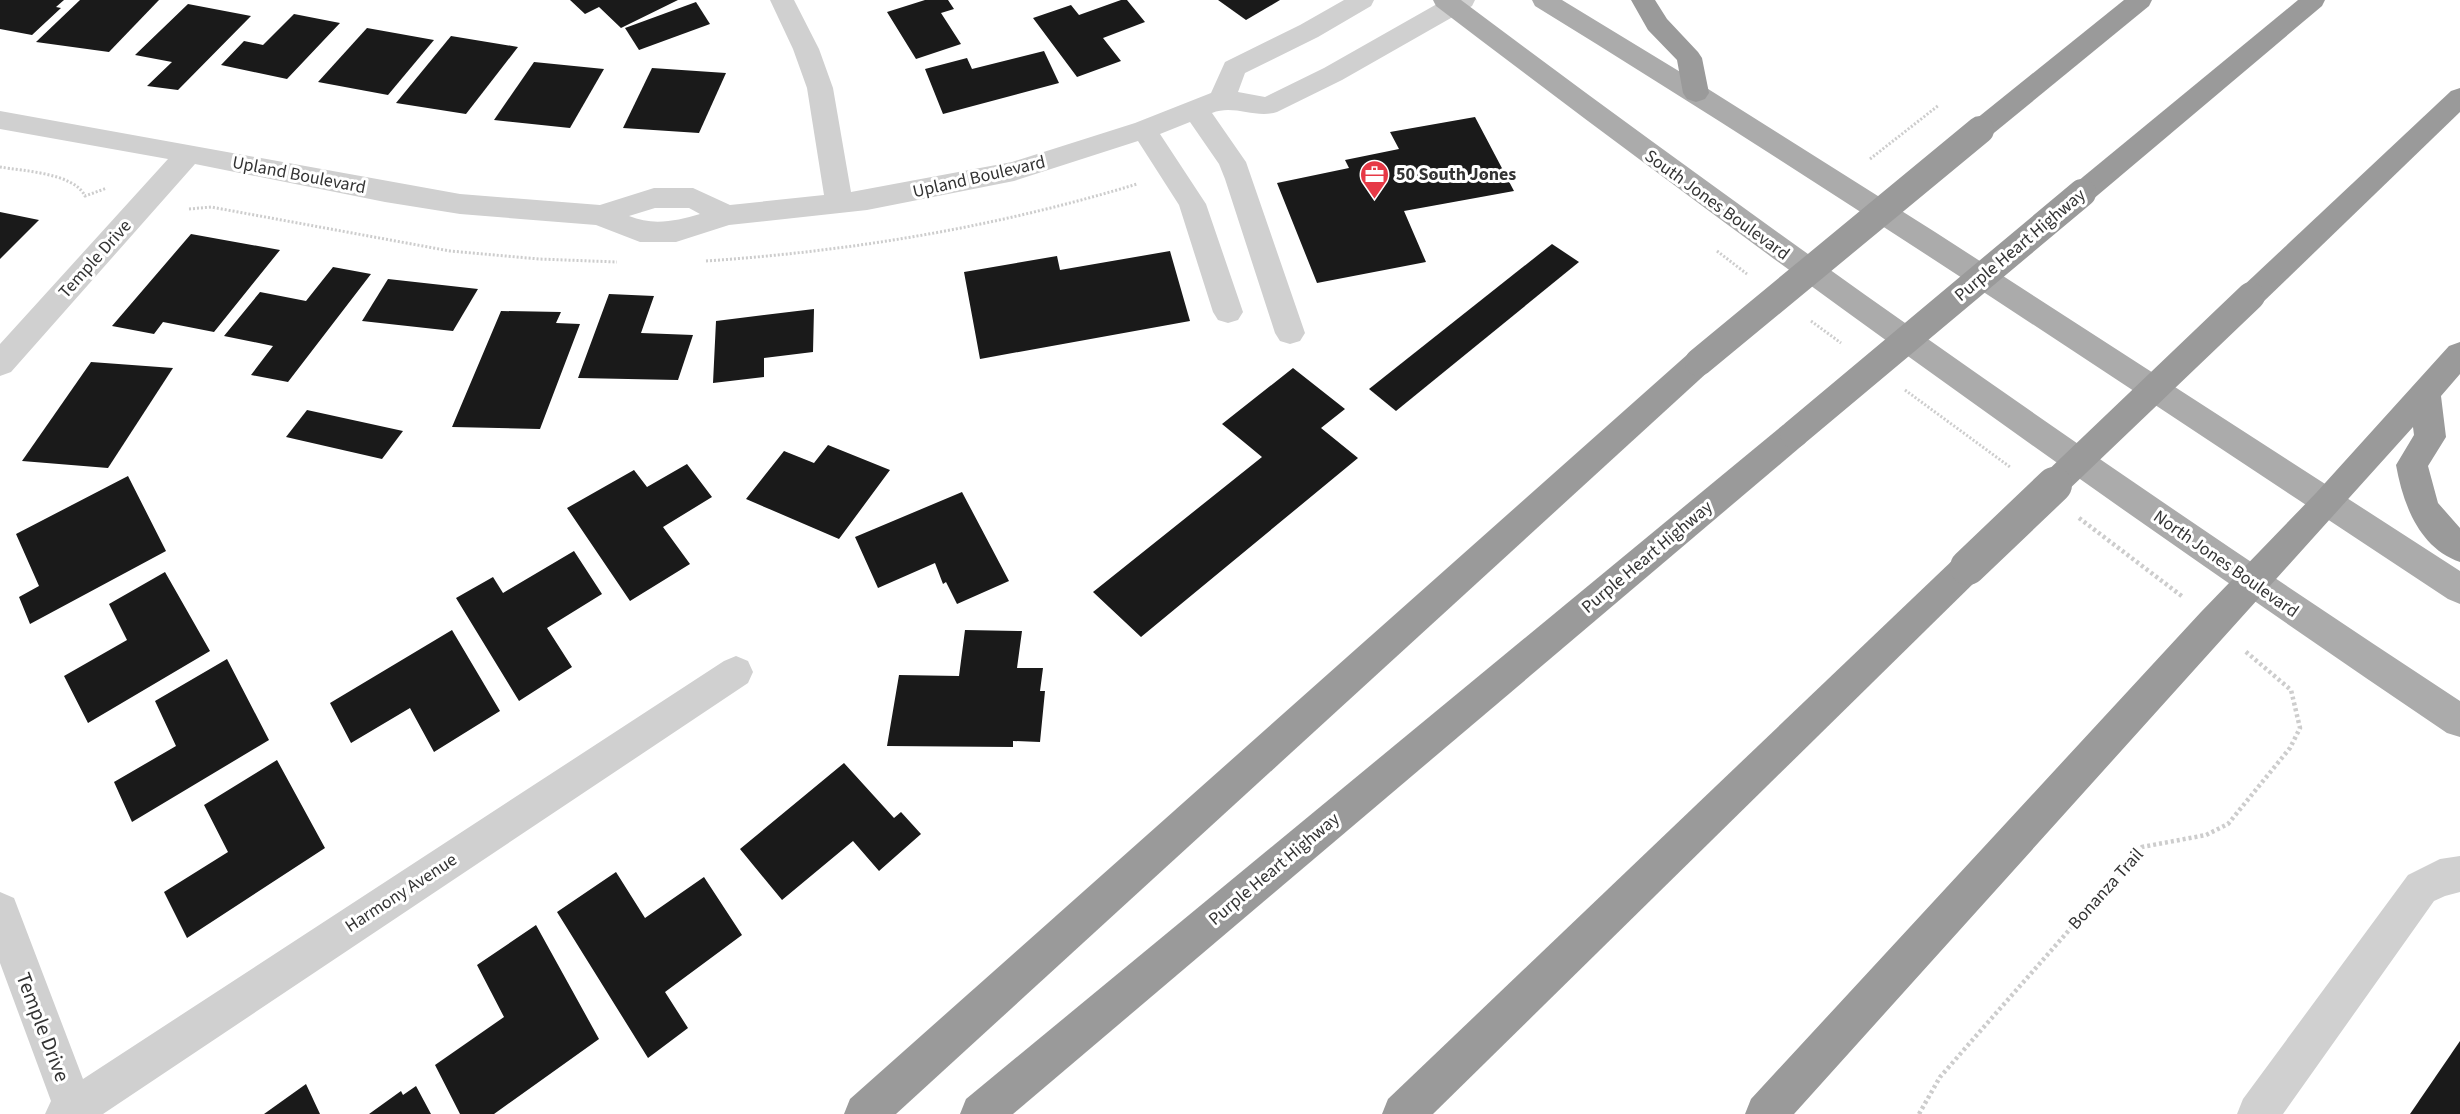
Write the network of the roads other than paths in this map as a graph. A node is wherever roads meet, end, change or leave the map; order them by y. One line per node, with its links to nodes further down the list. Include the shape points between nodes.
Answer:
1 (782, 0): 15 (street, via 820,88)
2 (1362, 0): 10 (street, via 1300,37 1234,68)
3 (1544, 0): 8 (main road)
4 (1643, 0): 8 (highway, via 1657,24 1689,58)
5 (2140, 0): 31 (highway, bridge, via 1699,362)
6 (2313, 0): 32 (highway, Purple Heart Highway, bridge)
7 (1454, 2): 10 (street, via 1333,74 1268,106); 21 (main road, South Jones Boulevard, via 1615,130)
8 (1696, 93): 22 (main road)
9 (2460, 97): 33 (highway, bridge)
10 (1222, 99): 11 (street, Upland Boulevard)
11 (1196, 110): 13 (street, Upland Boulevard); 17 (street, via 1232,162)
12 (0, 120): 14 (street, Upland Boulevard)
13 (1144, 130): 15 (street, Upland Boulevard, via 988,177); 16 (street, via 1192,204)
14 (189, 153): 15 (street, Upland Boulevard, via 460,204 600,215 640,232 676,232 727,215); 19 (street, Temple Drive)
15 (839, 204)
16 (1228, 312)
17 (1290, 333)
18 (2460, 354): 20 (highway)
19 (0, 364)
20 (2425, 393): 22 (highway); 23 (highway, via 2430,436 2412,465 2418,500 2430,521)
21 (1995, 402): 24 (main road, North Jones Boulevard)
22 (2327, 503): 24 (highway); 25 (main road)
23 (2460, 548)
24 (2250, 583): 27 (main road, North Jones Boulevard); 34 (highway)
25 (2460, 589)
26 (736, 672): 30 (street, Harmony Avenue)
27 (2460, 721)
28 (2460, 874): 35 (street, via 2421,888)
29 (0, 911): 30 (street, Temple Drive)
30 (70, 1111)
31 (865, 1114)
32 (981, 1114)
33 (1402, 1114)
34 (1766, 1114)
35 (2258, 1114)

